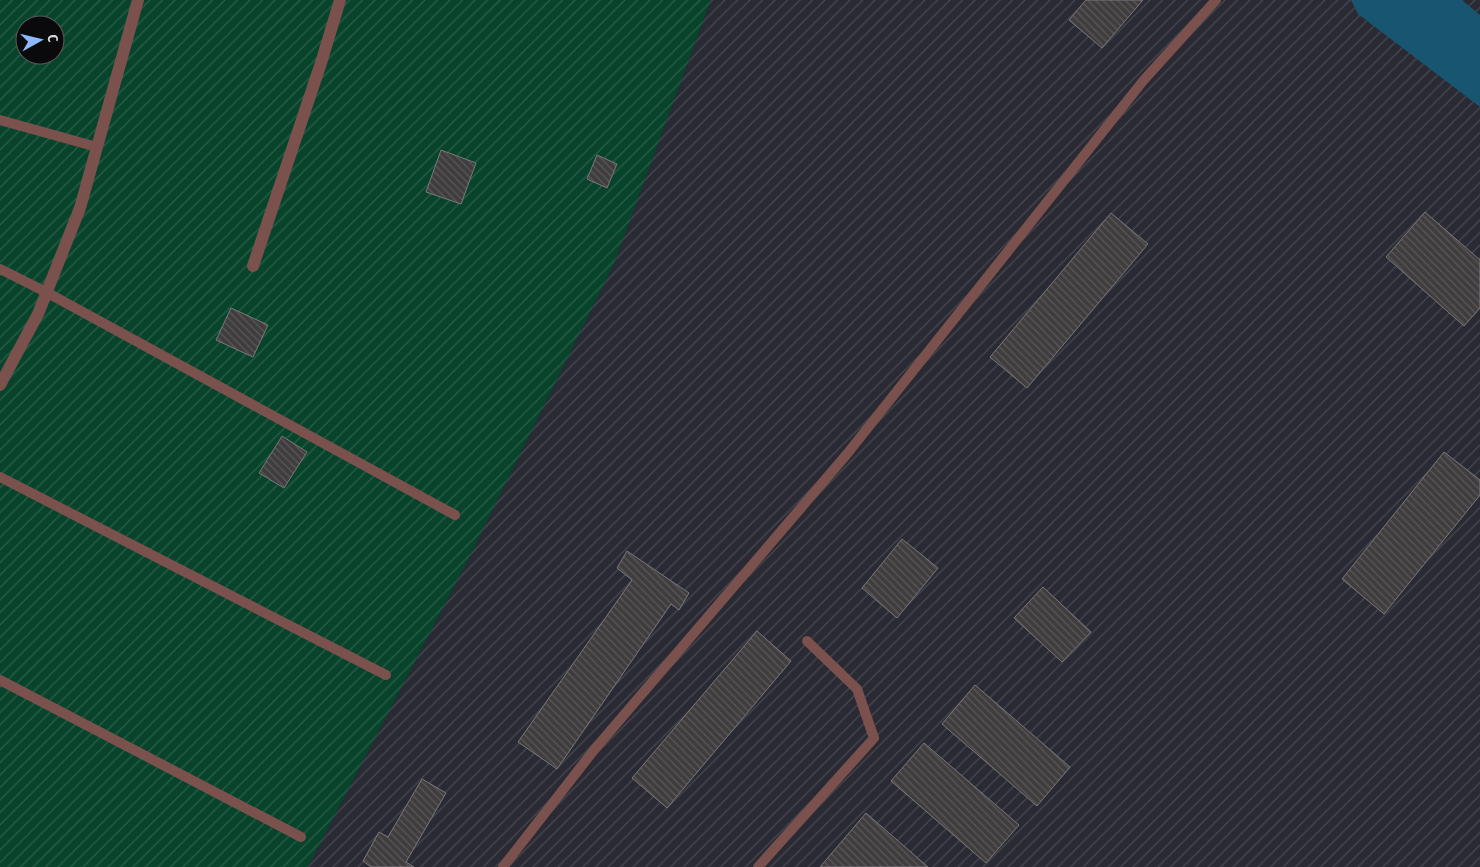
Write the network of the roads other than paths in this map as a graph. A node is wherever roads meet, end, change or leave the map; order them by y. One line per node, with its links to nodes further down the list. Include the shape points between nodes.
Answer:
1 (138, 0): 5 (street)
2 (340, 0): 6 (street)
3 (1216, 0): 16 (lane, via 1143,81 847,454 594,750)
4 (0, 120): 5 (lane)
5 (97, 147): 8 (street, via 80,208)
6 (253, 266)
7 (0, 269): 8 (lane)
8 (46, 292): 9 (street); 11 (lane)
9 (0, 386)
10 (0, 477): 13 (lane)
11 (455, 515)
12 (806, 640): 17 (lane, via 858,689 874,738)
13 (386, 675)
14 (0, 680): 15 (lane)
15 (301, 837)
16 (503, 867)
17 (758, 867)

